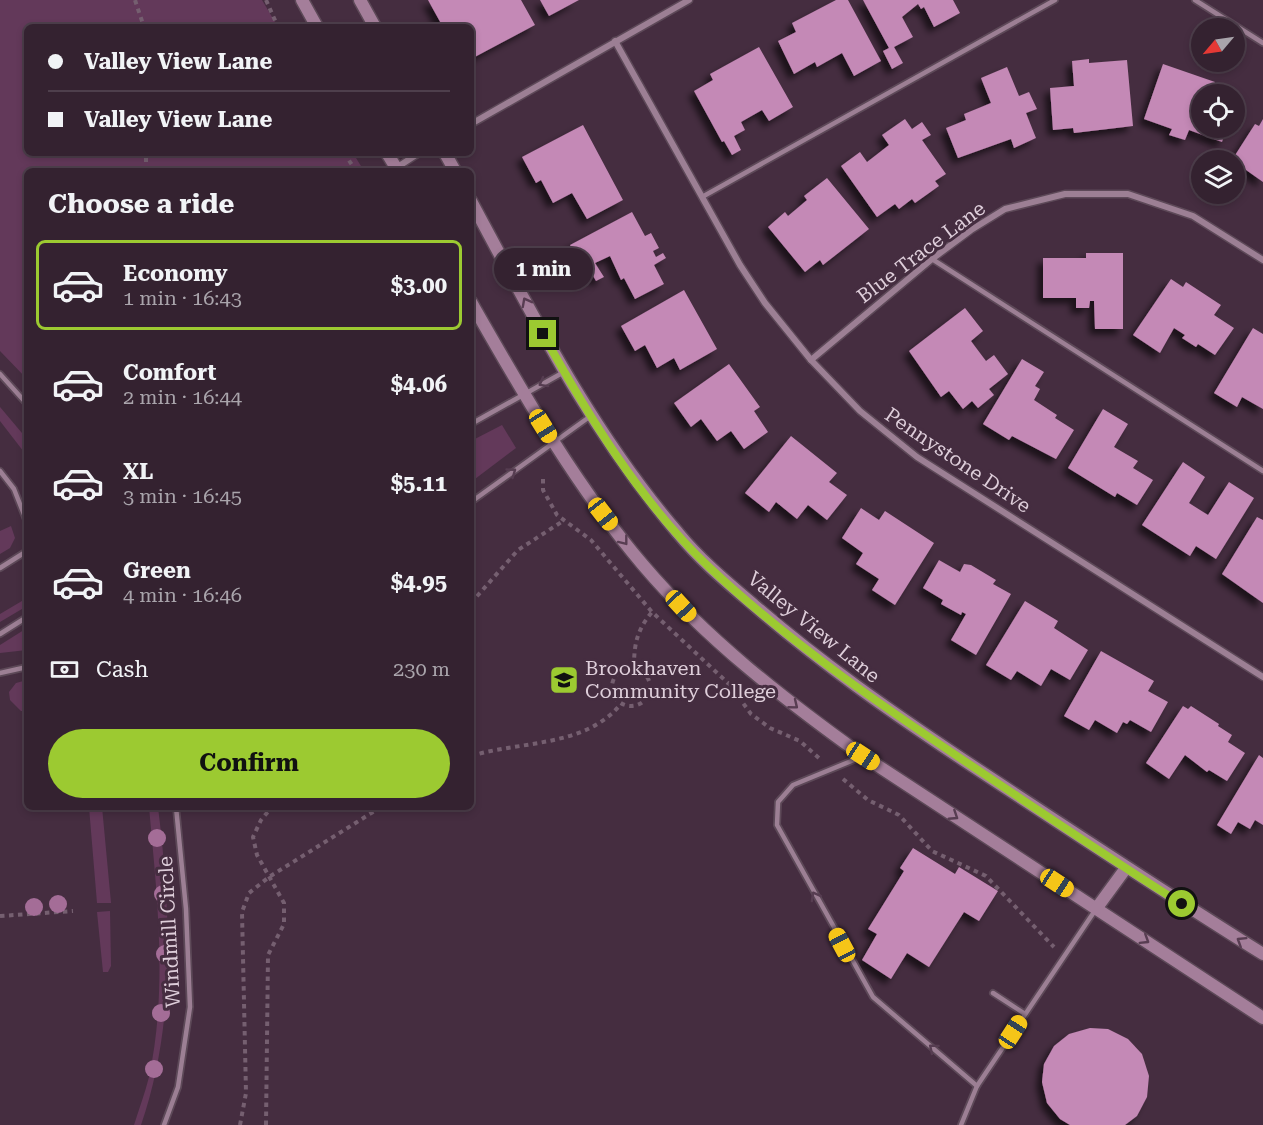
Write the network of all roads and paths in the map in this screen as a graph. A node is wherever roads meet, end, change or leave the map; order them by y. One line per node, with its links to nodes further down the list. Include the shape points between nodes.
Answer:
1 (135, 0): 8 (path)
2 (266, 0): 9 (path)
3 (302, 0): 10 (main road)
4 (360, 0): 11 (main road)
5 (689, 0): 12 (street)
6 (1055, 0): 17 (lane)
7 (1195, 0): 13 (lane)
8 (143, 24)
9 (277, 24)
10 (315, 24)
11 (373, 24)
12 (615, 41): 14 (street); 17 (street, Pennystone Drive)
13 (1263, 43)
14 (474, 122)
15 (415, 156): 16 (street)
16 (398, 168)
17 (702, 197): 22 (street, Pennystone Drive, via 765,303)
18 (474, 207): 23 (main road, Valley View Lane, one-way to 18)
19 (932, 259): 20 (street, Blue Trace Lane, via 1005,209 1065,194 1128,194 1193,216); 22 (street, Blue Trace Lane); 31 (lane)
20 (1263, 260)
21 (474, 307): 25 (main road)
22 (811, 360): 44 (street, Pennystone Drive, via 860,411 917,457)
23 (564, 372): 25 (lane, one-way to 25); 27 (main road, Valley View Lane)
24 (0, 374): 26 (lane)
25 (523, 394): 28 (lane); 29 (main road)
26 (24, 401)
27 (592, 415): 29 (lane); 51 (main road, Valley View Lane, via 624,465 679,534 708,566 798,644 863,693)
28 (474, 422)
29 (553, 442): 32 (lane, one-way to 29); 47 (main road, one-way to 47, via 644,565 694,619 805,714)
30 (0, 471): 33 (lane, via 14,489)
31 (1263, 471)
32 (474, 500)
33 (24, 514)
34 (563, 521): 37 (path, via 518,550)
35 (24, 553): 36 (lane)
36 (0, 568)
37 (474, 600)
38 (652, 612): 41 (path, via 640,627 634,646)
39 (24, 619): 40 (lane)
40 (0, 634)
41 (634, 667): 45 (path, via 620,671 613,681 613,692); 45 (path, via 645,675 650,687 646,700 634,706)
42 (24, 668): 43 (lane)
43 (0, 673)
44 (1263, 677)
45 (620, 705): 46 (path, via 597,725 578,734)
46 (474, 755)
47 (863, 756): 53 (main road, one-way to 53); 60 (lane, one-way to 47, via 868,991 777,825 778,802 793,785)
48 (176, 810): 61 (lane, Windmill Circle, via 190,1006 178,1087)
49 (269, 810): 52 (path, via 253,837)
50 (376, 810): 52 (path)
51 (1126, 868): 53 (main road); 56 (main road, Valley View Lane, one-way to 51)
52 (269, 877): 62 (path, via 249,893 242,912 246,1094); 63 (path, via 284,903 284,924 268,955)
53 (1096, 909): 58 (lane); 59 (main road, one-way to 59)
54 (73, 911): 55 (path)
55 (0, 916)
56 (1263, 954)
57 (993, 993): 58 (lane)
58 (1025, 1014): 60 (lane)
59 (1263, 1018)
60 (977, 1086): 64 (lane)
61 (164, 1125)
62 (240, 1125)
63 (266, 1125)
64 (961, 1125)

